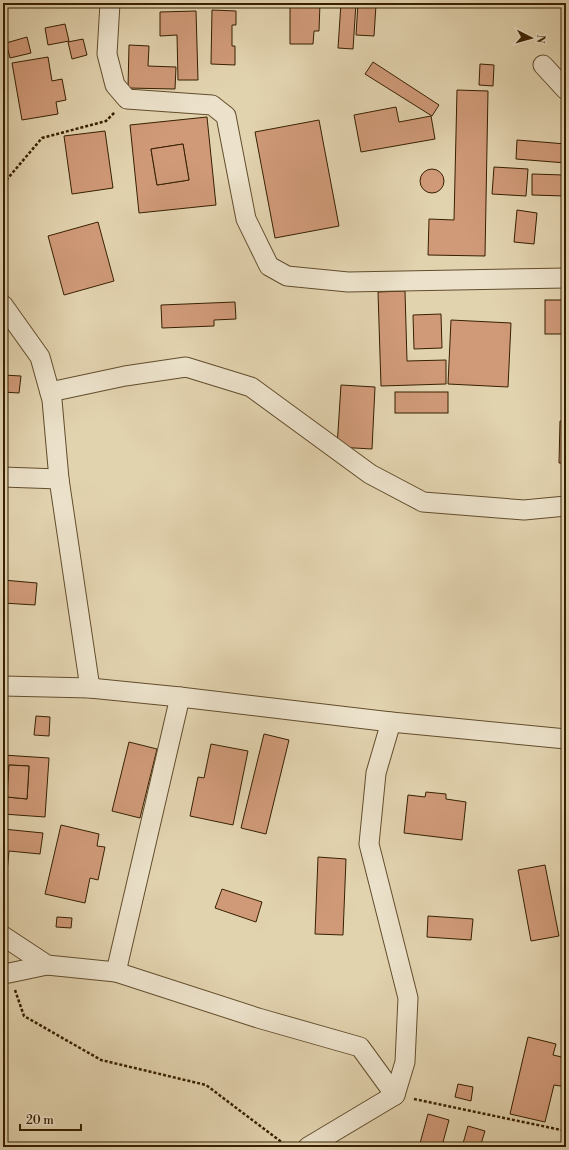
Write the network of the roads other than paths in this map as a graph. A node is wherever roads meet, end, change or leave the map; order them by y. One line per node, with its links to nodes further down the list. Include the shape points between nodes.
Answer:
1 (110, 3): 4 (street, via 107,54 116,85 127,99 212,105 226,116 246,219 269,266 287,276 348,282)
2 (543, 65): 3 (street)
3 (566, 90)
4 (566, 278)
5 (3, 305): 6 (street, via 40,357)
6 (50, 392): 8 (street); 9 (street, via 125,376 186,367 251,387 370,474 423,502 524,510)
7 (3, 478): 8 (street)
8 (58, 479): 11 (street)
9 (566, 506)
10 (3, 686): 11 (street)
11 (90, 688): 12 (street)
12 (180, 697): 13 (street); 18 (street)
13 (391, 722): 14 (street); 19 (street, via 376,773 369,844 408,998 405,1062)
14 (566, 739)
15 (3, 936): 16 (street)
16 (47, 965): 17 (street); 18 (street)
17 (6, 972)
18 (116, 972): 19 (street, via 258,1018 360,1047)
19 (395, 1095): 20 (street)
20 (308, 1147)

